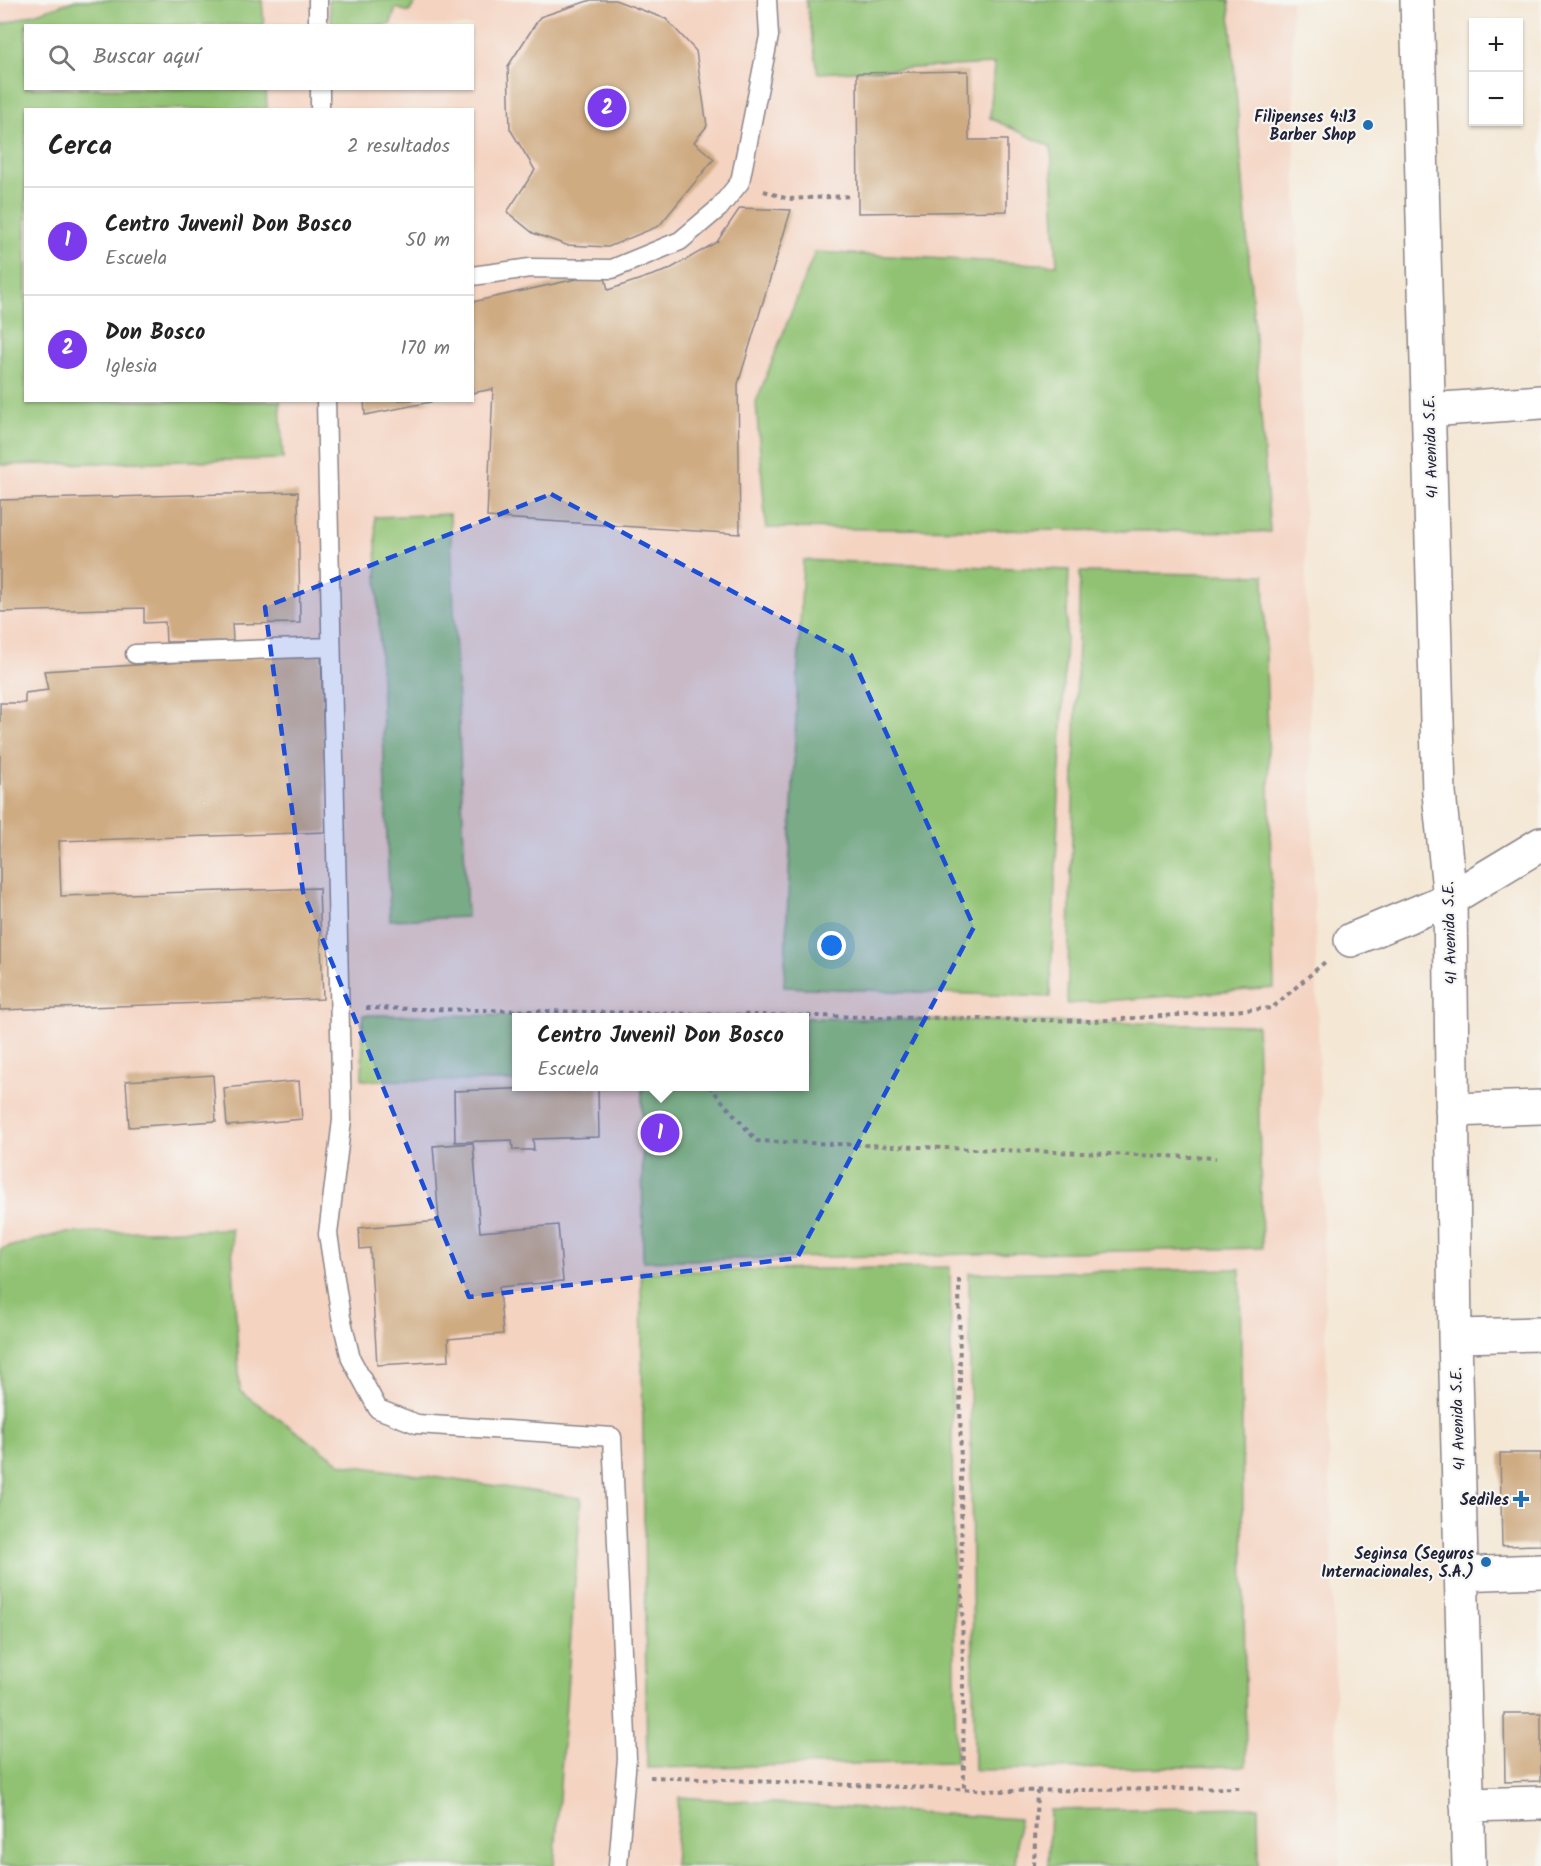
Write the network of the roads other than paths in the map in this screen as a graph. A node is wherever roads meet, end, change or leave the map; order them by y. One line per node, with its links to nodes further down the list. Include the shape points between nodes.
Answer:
1 (318, 0): 4 (lane)
2 (768, 0): 7 (lane, via 769,36 740,182 719,208 680,241 612,269 530,268)
3 (1417, 0): 10 (street, 41 Avenida S.E.)
4 (318, 24)
5 (320, 90): 6 (lane)
6 (320, 108)
7 (474, 276)
8 (326, 402): 11 (lane)
9 (1541, 402): 10 (street)
10 (1429, 410): 14 (street, 41 Avenida S.E., via 1439,793)
11 (331, 647): 12 (lane); 24 (lane, via 342,1120 328,1234 341,1317 351,1359 378,1409 417,1424 612,1437 627,1758)
12 (135, 654)
13 (1541, 844): 14 (street)
14 (1450, 899): 15 (street); 17 (street, 41 Avenida S.E.)
15 (1351, 940)
16 (1541, 1107): 17 (street)
17 (1452, 1110): 19 (street, 41 Avenida S.E.)
18 (1541, 1334): 19 (street)
19 (1455, 1336): 21 (street, 41 Avenida S.E.)
20 (1541, 1571): 21 (street)
21 (1461, 1574): 23 (street, 41 Avenida S.E.)
22 (1541, 1803): 23 (street)
23 (1467, 1805): 25 (street, 41 Avenida S.E.)
24 (618, 1866)
25 (1469, 1866)

